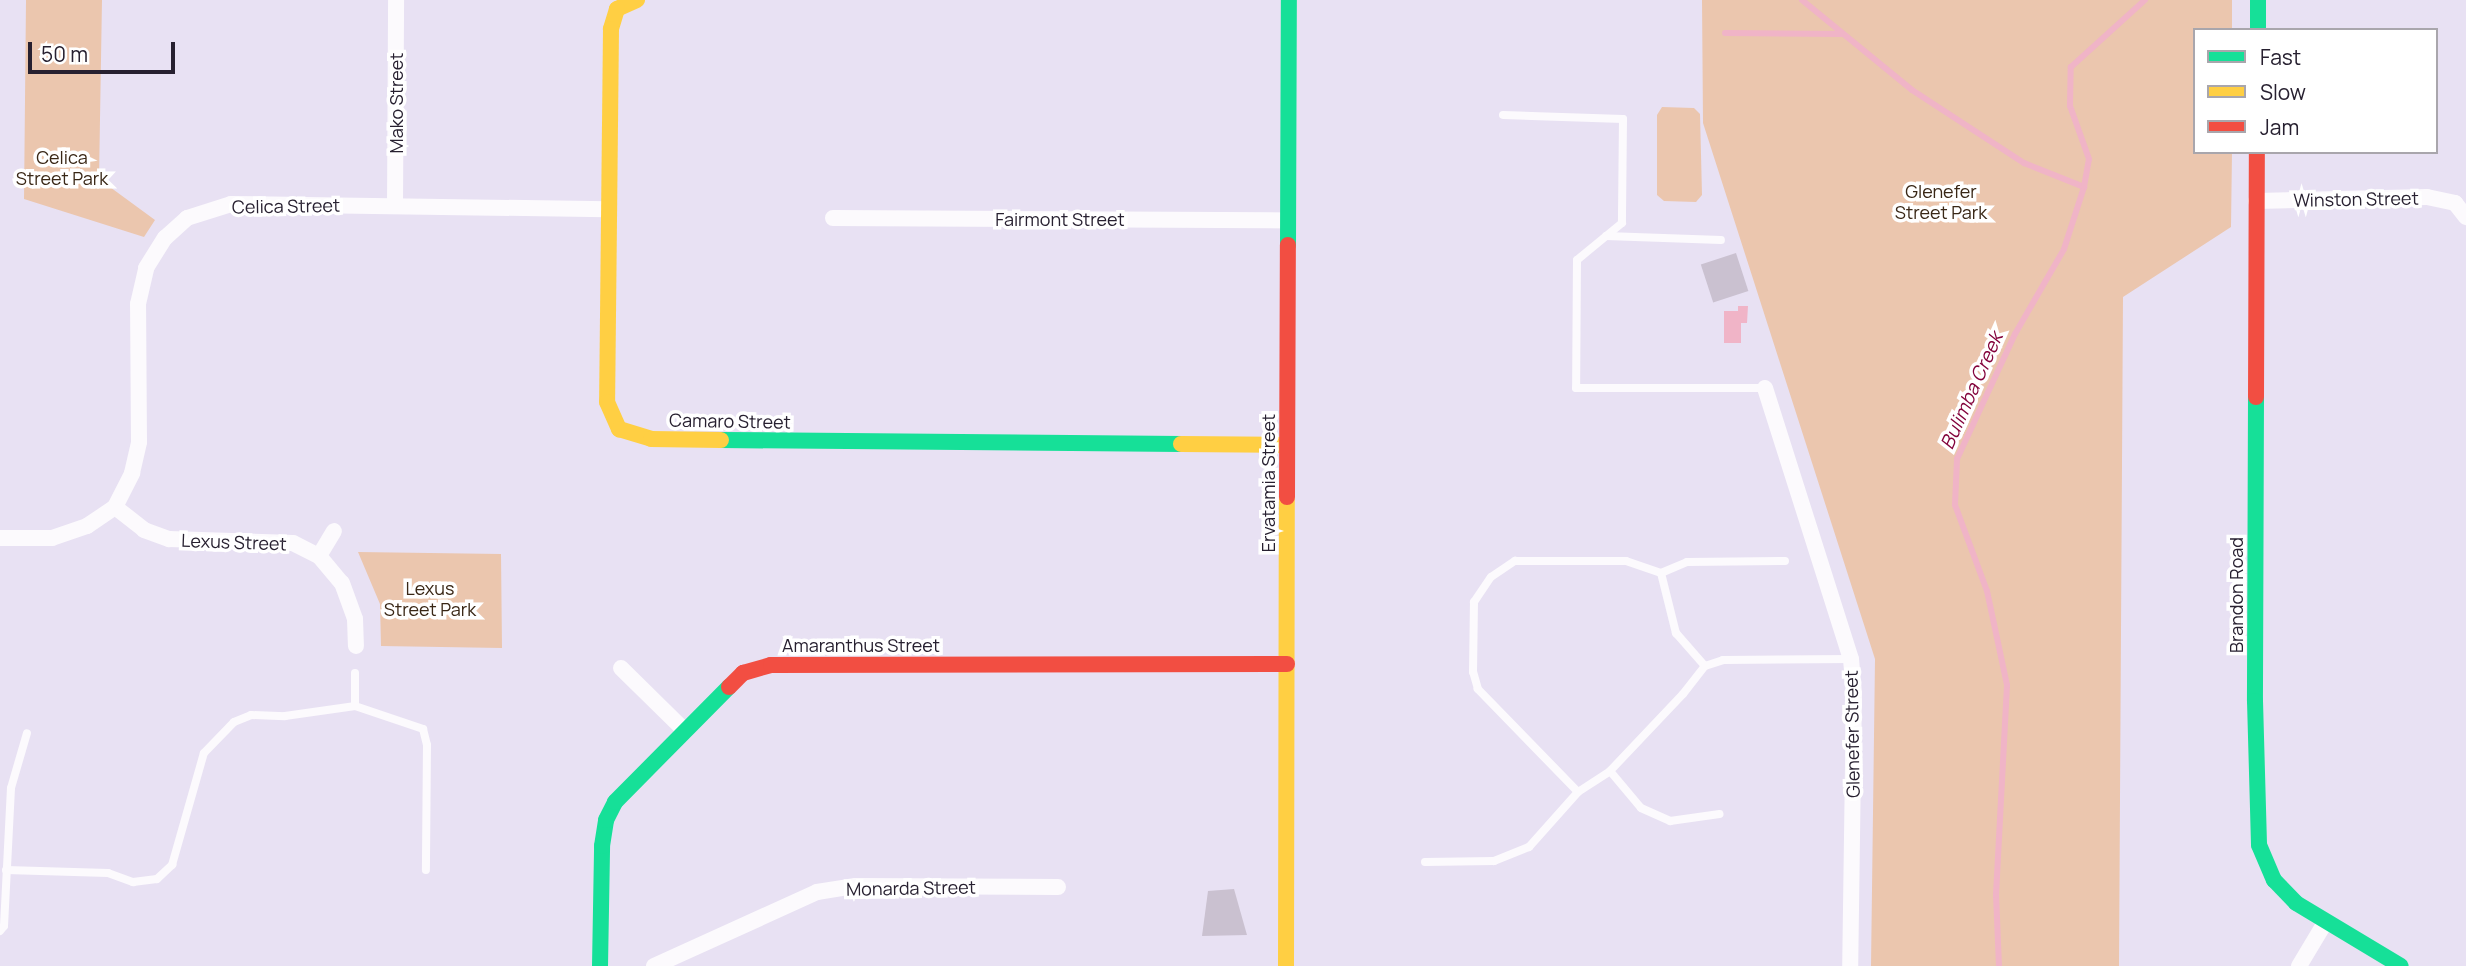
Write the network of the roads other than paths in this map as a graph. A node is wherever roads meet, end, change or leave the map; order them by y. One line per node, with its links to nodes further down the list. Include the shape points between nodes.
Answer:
1 (396, 0): 9 (street, Mako Street)
2 (637, 0): 10 (street, Camaro Street, via 617,9 611,29)
3 (1289, 0): 13 (street, Ervatamia Street)
4 (2258, 0): 5 (street)
5 (2258, 28)
6 (1503, 115): 14 (lane, via 1623,119 1622,223)
7 (2257, 154): 8 (street, Brandon Road)
8 (2256, 201): 11 (street, Winston Street, via 2427,197 2455,203); 40 (street, Brandon Road, via 2256,829 2261,856 2274,880 2296,902)
9 (395, 206): 10 (street, Celica Street); 18 (street, Celica Street, via 231,205 187,218 165,238 146,268 138,304 139,442 132,473)
10 (608, 209): 17 (street, Camaro Street, via 607,402 619,429 651,439)
11 (2466, 217)
12 (833, 218): 13 (street, Fairmont Street)
13 (1288, 220): 17 (street, Ervatamia Street)
14 (1606, 236): 15 (lane); 16 (lane, via 1577,260 1576,388)
15 (1721, 240)
16 (1765, 388): 25 (street, Glenefer Street)
17 (1287, 445): 26 (street, Ervatamia Street)
18 (115, 507): 20 (street, Celica Street, via 87,526 52,538); 21 (street, Lexus Street, via 144,530 169,539 293,543)
19 (334, 531): 21 (street)
20 (0, 538)
21 (319, 556): 24 (street, Lexus Street, via 342,583 355,619)
22 (1785, 561): 23 (lane, via 1687,562)
23 (1661, 573): 27 (lane, via 1675,633); 34 (lane, via 1626,561 1515,561 1491,576 1474,602 1473,672 1478,689)
24 (356, 646)
25 (1851, 659): 27 (lane, via 1723,660); 45 (street, Glenefer Street)
26 (1287, 664): 31 (street, Amaranthus Street, via 771,665 743,673); 44 (street, Ervatamia Street)
27 (1705, 666): 33 (lane)
28 (621, 668): 31 (street)
29 (355, 673): 30 (lane)
30 (355, 706): 37 (lane, via 251,716 234,723 204,753 172,865 157,879 133,882 107,873); 38 (lane, via 422,729 427,745)
31 (685, 731): 42 (street, Amaranthus Street, via 615,802 606,820)
32 (27, 733): 37 (lane, via 11,788)
33 (1610, 771): 34 (lane); 35 (lane, via 1641,808 1670,821)
34 (1578, 792): 36 (lane, via 1529,847 1494,861)
35 (1720, 814)
36 (1425, 862)
37 (6, 870): 41 (lane)
38 (426, 870)
39 (1058, 887): 43 (street, Monarda Street, via 856,886 817,892)
40 (2326, 920): 46 (street); 47 (street, Brandon Road)
41 (0, 931)
42 (600, 966)
43 (654, 966)
44 (1286, 966)
45 (1850, 966)
46 (2299, 966)
47 (2401, 966)

